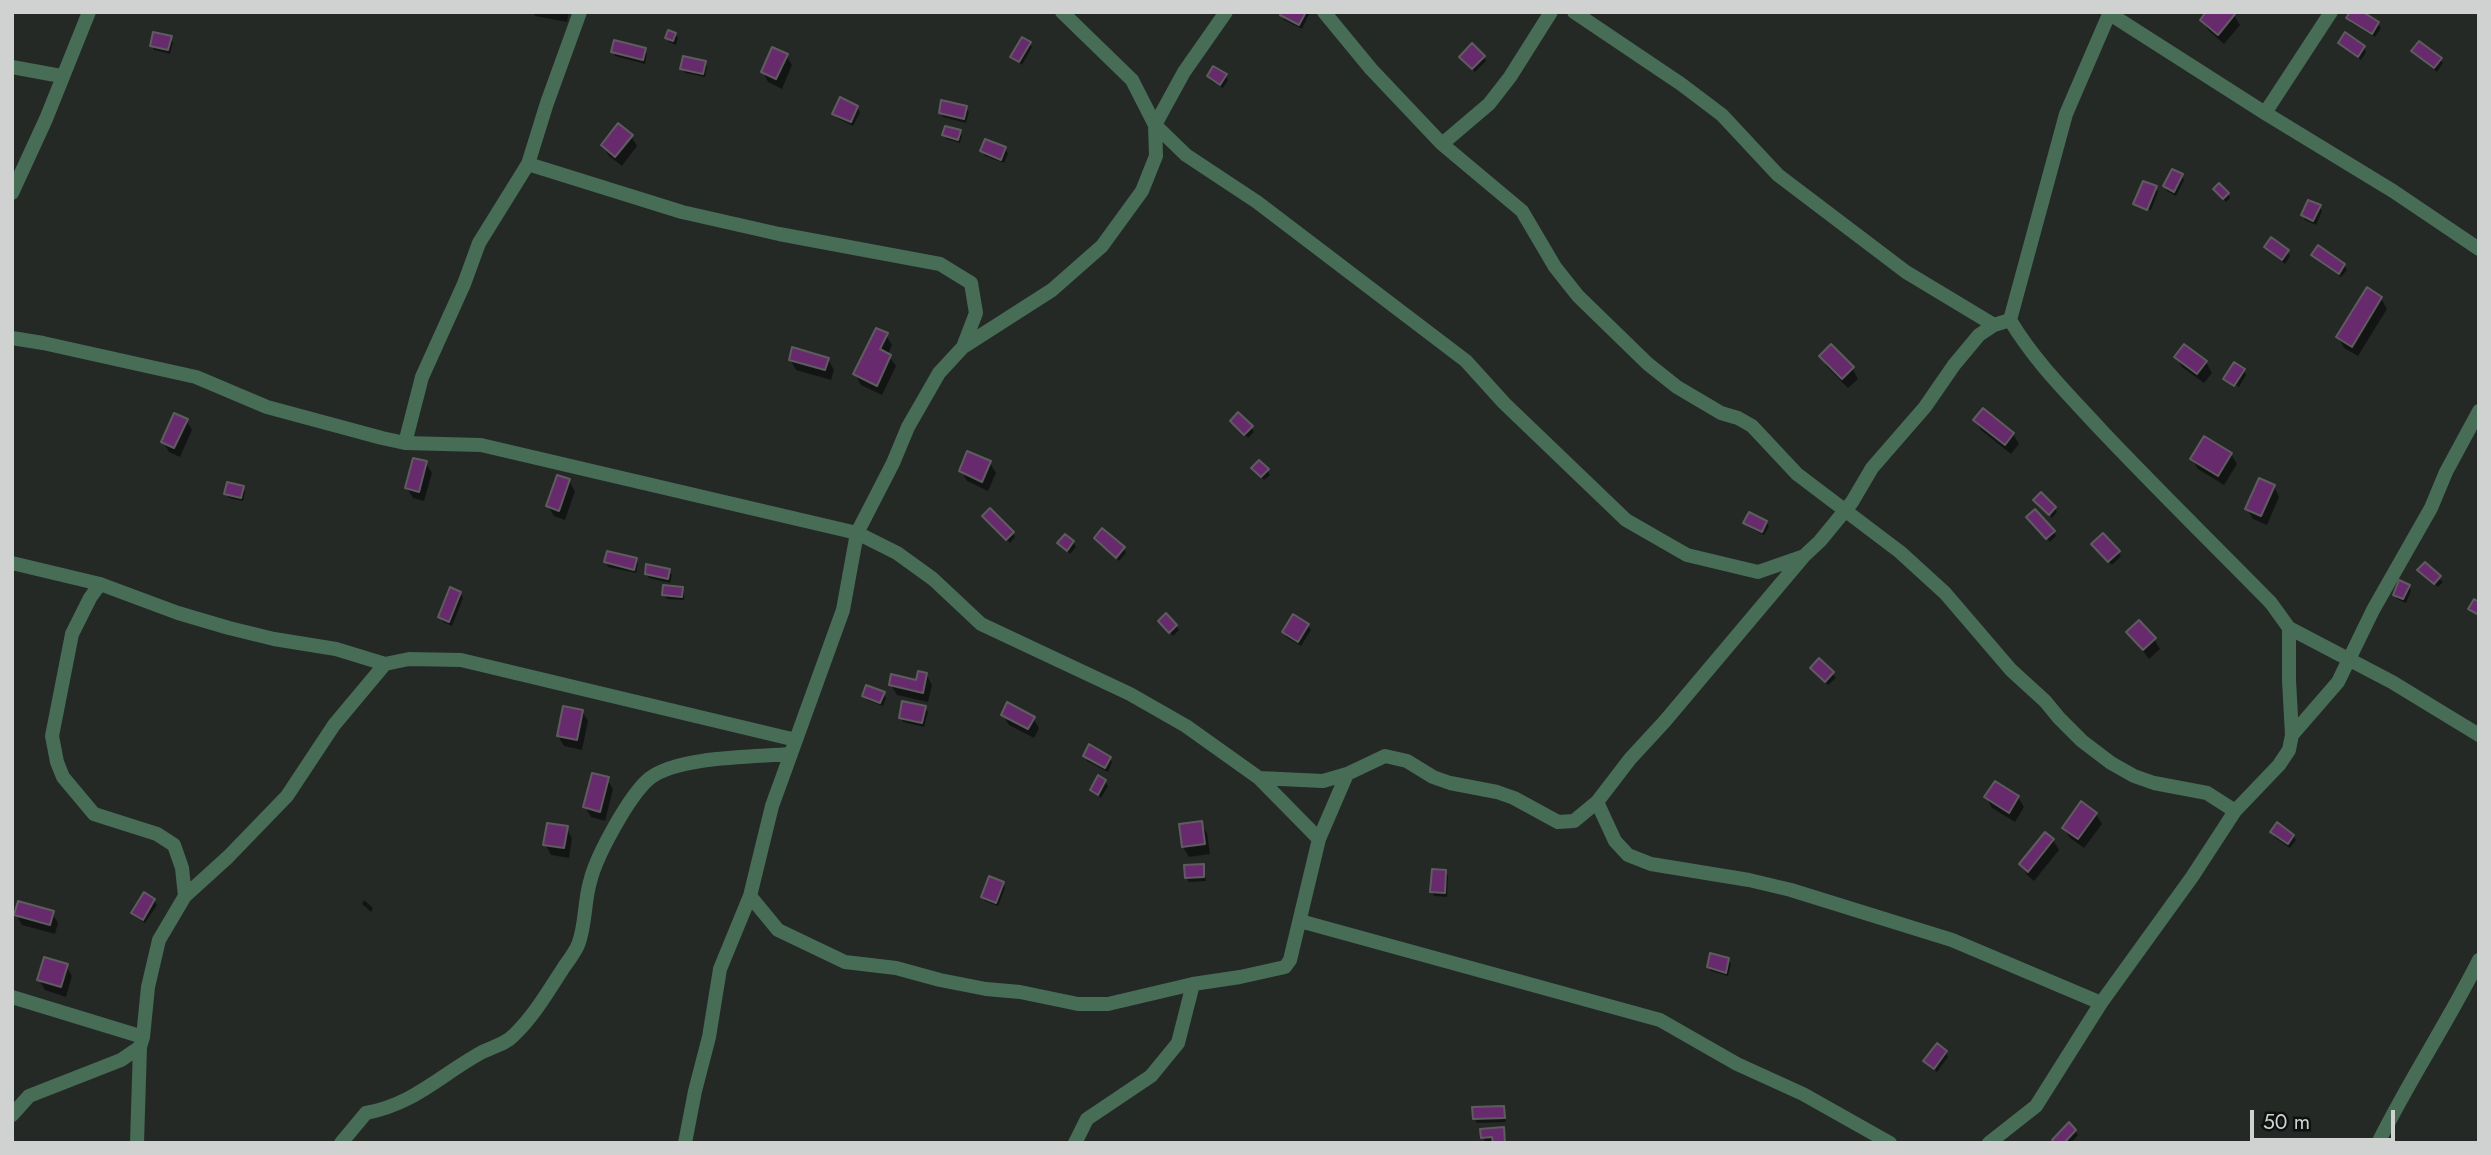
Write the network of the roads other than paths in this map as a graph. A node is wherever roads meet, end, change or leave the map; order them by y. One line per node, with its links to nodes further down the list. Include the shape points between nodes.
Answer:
1 (89, 12): 11 (street)
2 (580, 12): 15 (street)
3 (1062, 12): 13 (street, via 1132,80)
4 (1226, 12): 13 (street)
5 (1324, 12): 14 (street)
6 (1551, 12): 14 (street, via 1489,104)
7 (1574, 12): 19 (street, via 1722,115 1778,175 1906,272)
8 (2332, 12): 12 (street)
9 (2110, 13): 12 (street); 18 (street, via 2066,114)
10 (12, 67): 11 (street)
11 (61, 76): 16 (street)
12 (2265, 113): 17 (street)
13 (1154, 125): 21 (street, via 1156,156 1142,191 1102,246 1052,290); 26 (street, via 1186,155 1258,202 1466,361 1626,520 1687,555 1734,568 1758,572)
14 (1442, 144): 24 (street, via 1522,211 1555,267 1621,341 1677,387 1752,426 1797,474)
15 (528, 164): 21 (street, via 682,212 940,264 971,283 976,313); 23 (street, via 479,243 422,377)
16 (12, 194)
17 (2479, 249)
18 (2010, 320): 19 (street); 29 (street, via 2054,379 2271,603)
19 (1994, 325): 24 (street, via 1979,335 1954,365)
20 (12, 338): 23 (street, via 196,377 267,407)
21 (963, 347): 25 (street, via 939,373)
22 (2479, 411): 30 (street)
23 (405, 443): 25 (street, via 481,445)
24 (1844, 509): 26 (street); 39 (street, via 1945,593 2011,670 2111,763 2154,783 2207,793)
25 (857, 533): 34 (street, via 843,610); 37 (street, via 906,559 981,624 1153,707)
26 (1804, 556): 38 (street)
27 (12, 564): 28 (street)
28 (100, 584): 31 (street, via 229,628); 41 (street, via 72,634 52,736 57,762 63,777 94,814 157,834 174,845)
29 (2289, 628): 30 (street); 32 (street)
30 (2349, 660): 32 (street, via 2338,682); 33 (street)
31 (385, 664): 34 (street, via 410,659 461,660); 41 (street, via 334,725 287,796)
32 (2292, 735): 39 (street, via 2279,765)
33 (2479, 735)
34 (796, 740): 35 (street)
35 (790, 754): 42 (street); 51 (street, via 671,766 651,777 618,819 590,881 578,945 531,1016 512,1038 479,1053 418,1095 366,1113)
36 (1348, 774): 37 (street, via 1323,780); 38 (street, via 1385,757 1407,761 1450,783 1514,798 1558,822 1574,821); 40 (street)
37 (1259, 778): 40 (street)
38 (1597, 802): 47 (street, via 1615,841 1628,855 1651,864 1791,890 1952,940)
39 (2235, 811): 47 (street)
40 (1319, 839): 43 (street)
41 (185, 896): 48 (street, via 159,940)
42 (750, 896): 45 (street, via 778,930 845,962 1078,1004 1108,1004); 52 (street, via 720,969)
43 (1300, 921): 45 (street, via 1285,967); 54 (street, via 1660,1020)
44 (2479, 960): 56 (street)
45 (1194, 984): 53 (street, via 1178,1043 1152,1076 1087,1119)
46 (12, 997): 48 (street)
47 (2101, 1003): 55 (street, via 2036,1106)
48 (141, 1042): 49 (street, via 121,1060 29,1096); 50 (street)
49 (12, 1115)
50 (137, 1143)
51 (341, 1143)
52 (685, 1143)
53 (1074, 1143)
54 (1889, 1143)
55 (1989, 1143)
56 (2378, 1143)

